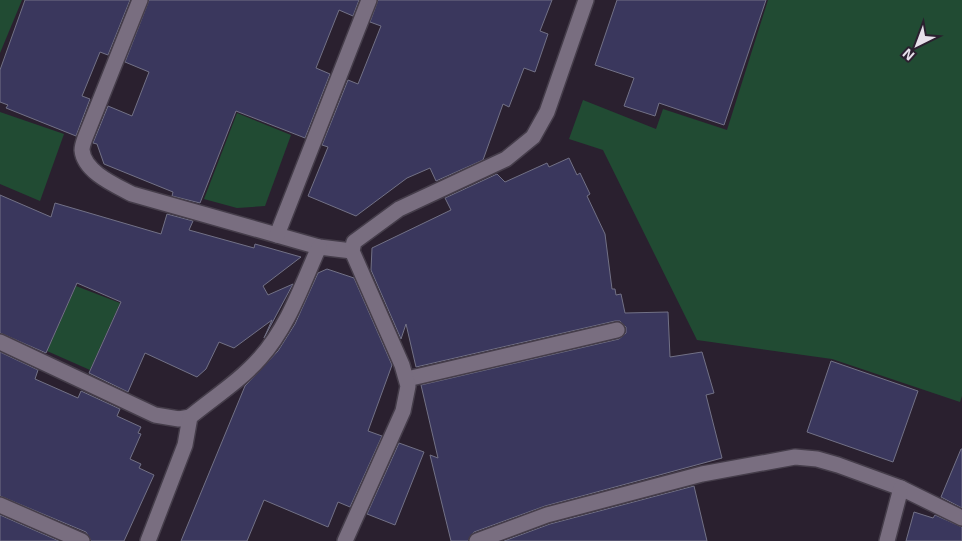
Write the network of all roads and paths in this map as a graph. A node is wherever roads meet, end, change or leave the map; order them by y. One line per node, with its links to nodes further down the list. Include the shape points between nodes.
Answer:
1 (140, 0): 4 (street, via 85,138 82,150 90,166 107,181 132,194)
2 (369, 0): 4 (street)
3 (586, 0): 6 (street, via 547,112 533,137 506,158 387,217 358,237)
4 (277, 235): 5 (street)
5 (319, 248): 6 (street); 10 (street, via 285,322 266,350 249,370)
6 (352, 251): 9 (street)
7 (617, 330): 9 (street)
8 (0, 342): 10 (street, via 155,415 179,420)
9 (406, 379): 14 (street, via 403,411)
10 (190, 417): 16 (street, via 187,440)
11 (901, 488): 13 (street); 17 (street, via 838,464 795,457 702,474 546,516); 18 (street)
12 (0, 505): 15 (street)
13 (962, 518)
14 (348, 540)
15 (82, 541)
16 (148, 541)
17 (477, 541)
18 (887, 541)

